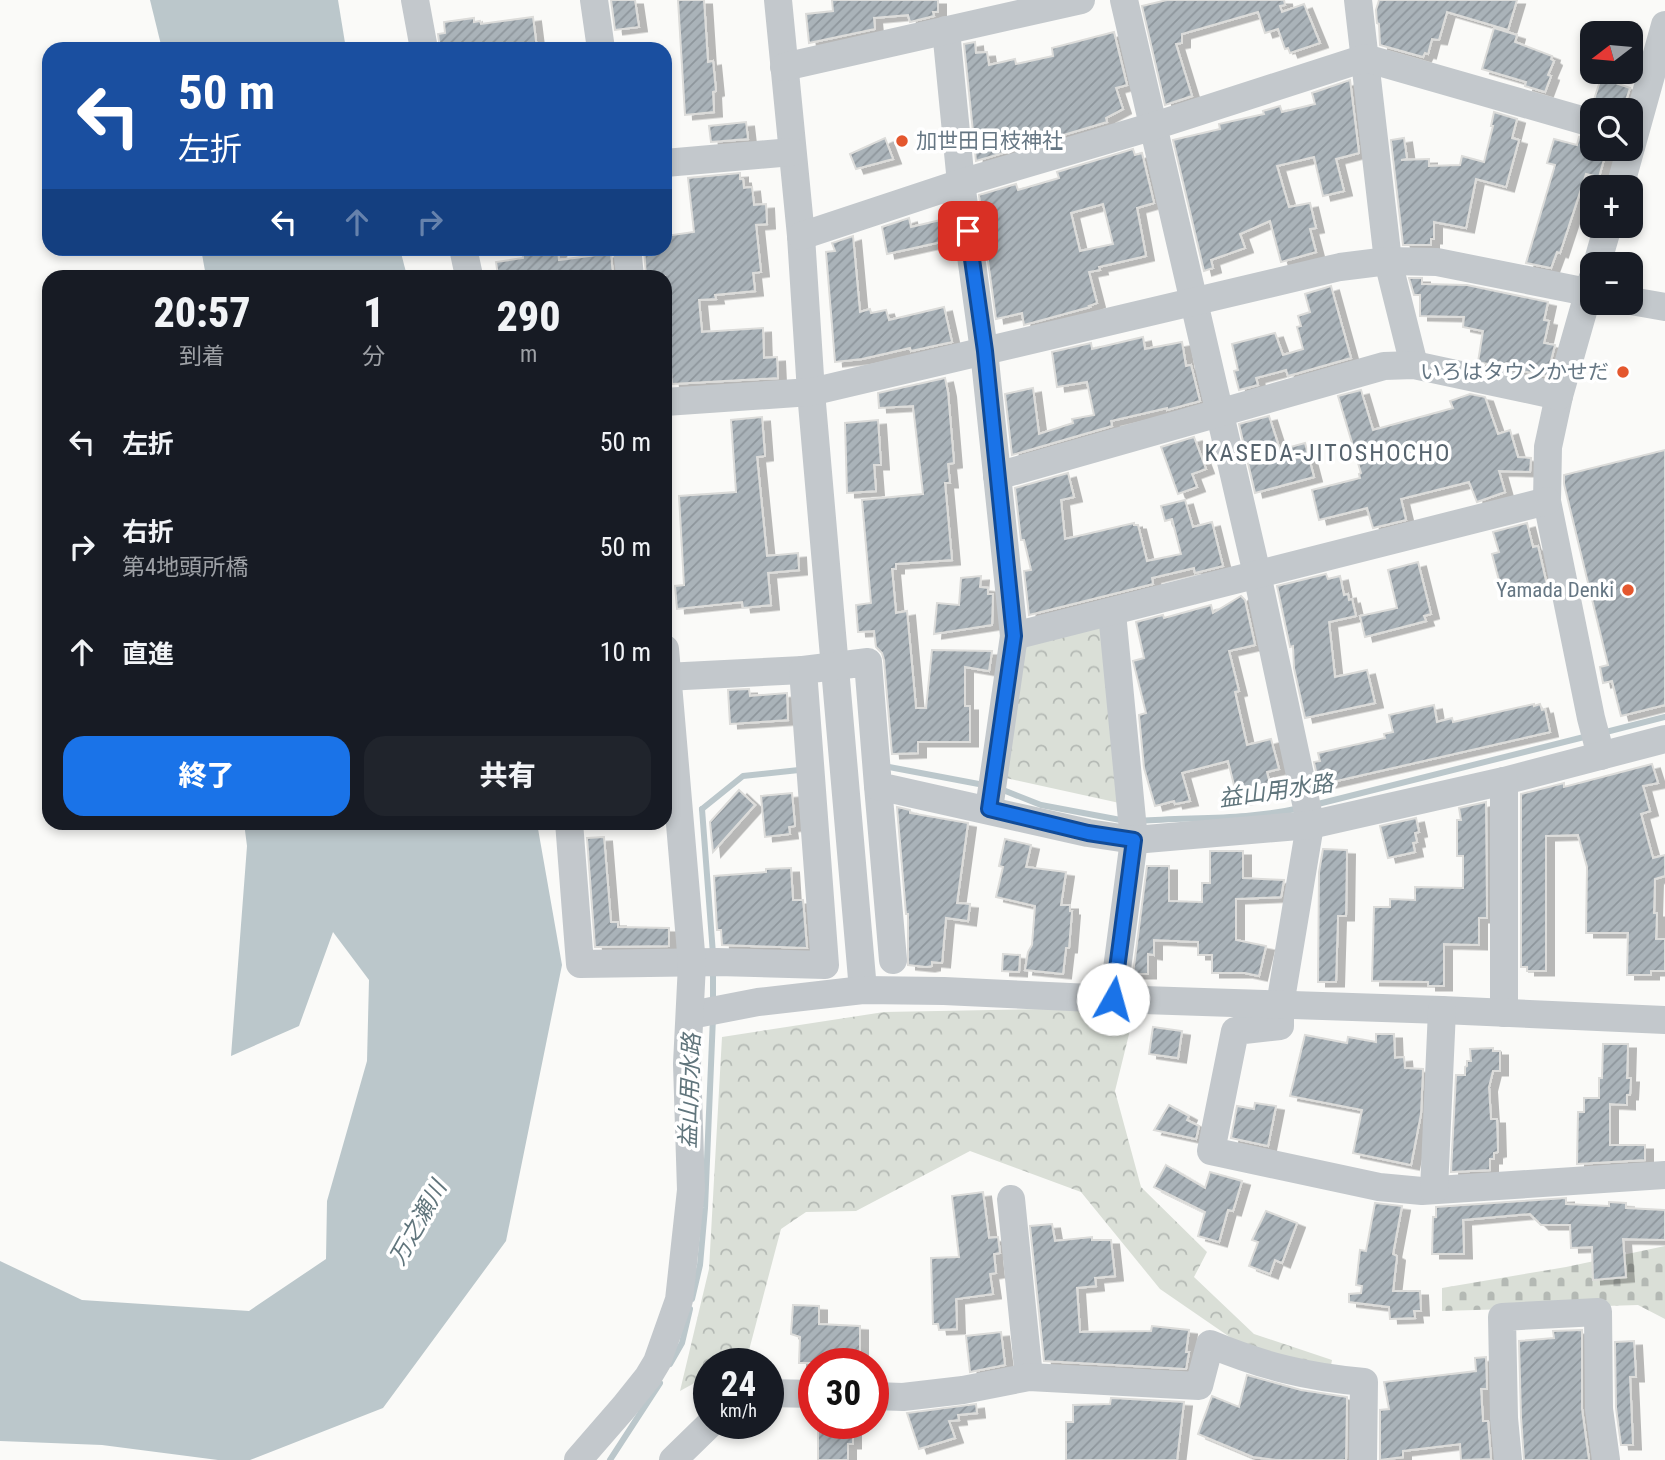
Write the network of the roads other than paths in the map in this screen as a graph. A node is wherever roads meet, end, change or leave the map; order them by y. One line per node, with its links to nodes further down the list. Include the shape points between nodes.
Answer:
1 (415, 0): 9 (street)
2 (594, 0): 10 (street)
3 (778, 0): 12 (street)
4 (1081, 0): 8 (street)
5 (1124, 0): 15 (street)
6 (1358, 0): 11 (street)
7 (1665, 25): 13 (street)
8 (946, 30): 12 (street); 18 (street)
9 (423, 42)
10 (600, 42)
11 (1365, 58): 14 (street); 15 (street); 20 (street)
12 (784, 67): 16 (street)
13 (1643, 101)
14 (1580, 120)
15 (1154, 126): 18 (street); 22 (street)
16 (792, 152): 17 (street); 19 (street)
17 (672, 162)
18 (961, 183): 19 (street); 26 (street)
19 (801, 236): 28 (street)
20 (1388, 261): 21 (street, via 1437,262); 22 (street, via 1340,267); 27 (street)
21 (1580, 287)
22 (1194, 302): 26 (street); 31 (street)
23 (1643, 303): 24 (street)
24 (1665, 307)
25 (1583, 315): 29 (street)
26 (985, 351): 28 (street); 32 (street)
27 (1414, 366): 29 (street); 31 (street, via 1384,366)
28 (811, 392): 30 (street); 38 (street)
29 (1559, 396): 33 (street, via 1548,447)
30 (672, 402)
31 (1220, 414): 32 (street); 34 (street)
32 (997, 476): 36 (street)
33 (1547, 501): 34 (street); 42 (street)
34 (1257, 574): 35 (street); 46 (street)
35 (1112, 613): 36 (street); 47 (street)
36 (1014, 636): 45 (street)
37 (672, 667): 39 (street)
38 (835, 667): 39 (street); 44 (street, via 868,662); 51 (street)
39 (803, 670): 50 (street, via 825,965)
40 (672, 726): 50 (street, via 682,828)
41 (1665, 739): 42 (street)
42 (1601, 757): 43 (street)
43 (1504, 781): 46 (street); 56 (street)
44 (878, 786): 45 (street); 49 (street)
45 (991, 793): 47 (street, via 1088,833)
46 (1309, 821): 47 (street); 53 (street)
47 (1133, 825): 52 (street)
48 (570, 830): 50 (street, via 580,964)
49 (893, 960)
50 (704, 963): 55 (street)
51 (863, 990): 52 (street); 55 (street)
52 (1113, 999): 53 (street)
53 (1280, 1005): 54 (street); 59 (street, via 1280,1026 1235,1031 1211,1151 1379,1186)
54 (1443, 1010): 56 (street); 59 (street)
55 (707, 1011): 64 (street, via 687,1064 691,1190 679,1300 648,1377)
56 (1503, 1013): 57 (street)
57 (1665, 1020)
58 (1665, 1174): 59 (street)
59 (1434, 1190)
60 (1011, 1199): 61 (street)
61 (1029, 1377): 62 (street, via 963,1390); 66 (street, via 1199,1386 1210,1344 1264,1365 1364,1382)
62 (889, 1397)
63 (694, 1439): 65 (street)
64 (578, 1460)
65 (673, 1460)
66 (1363, 1460)
67 (1508, 1460): 68 (street, via 1502,1317 1598,1312 1599,1409)
68 (1606, 1460)

